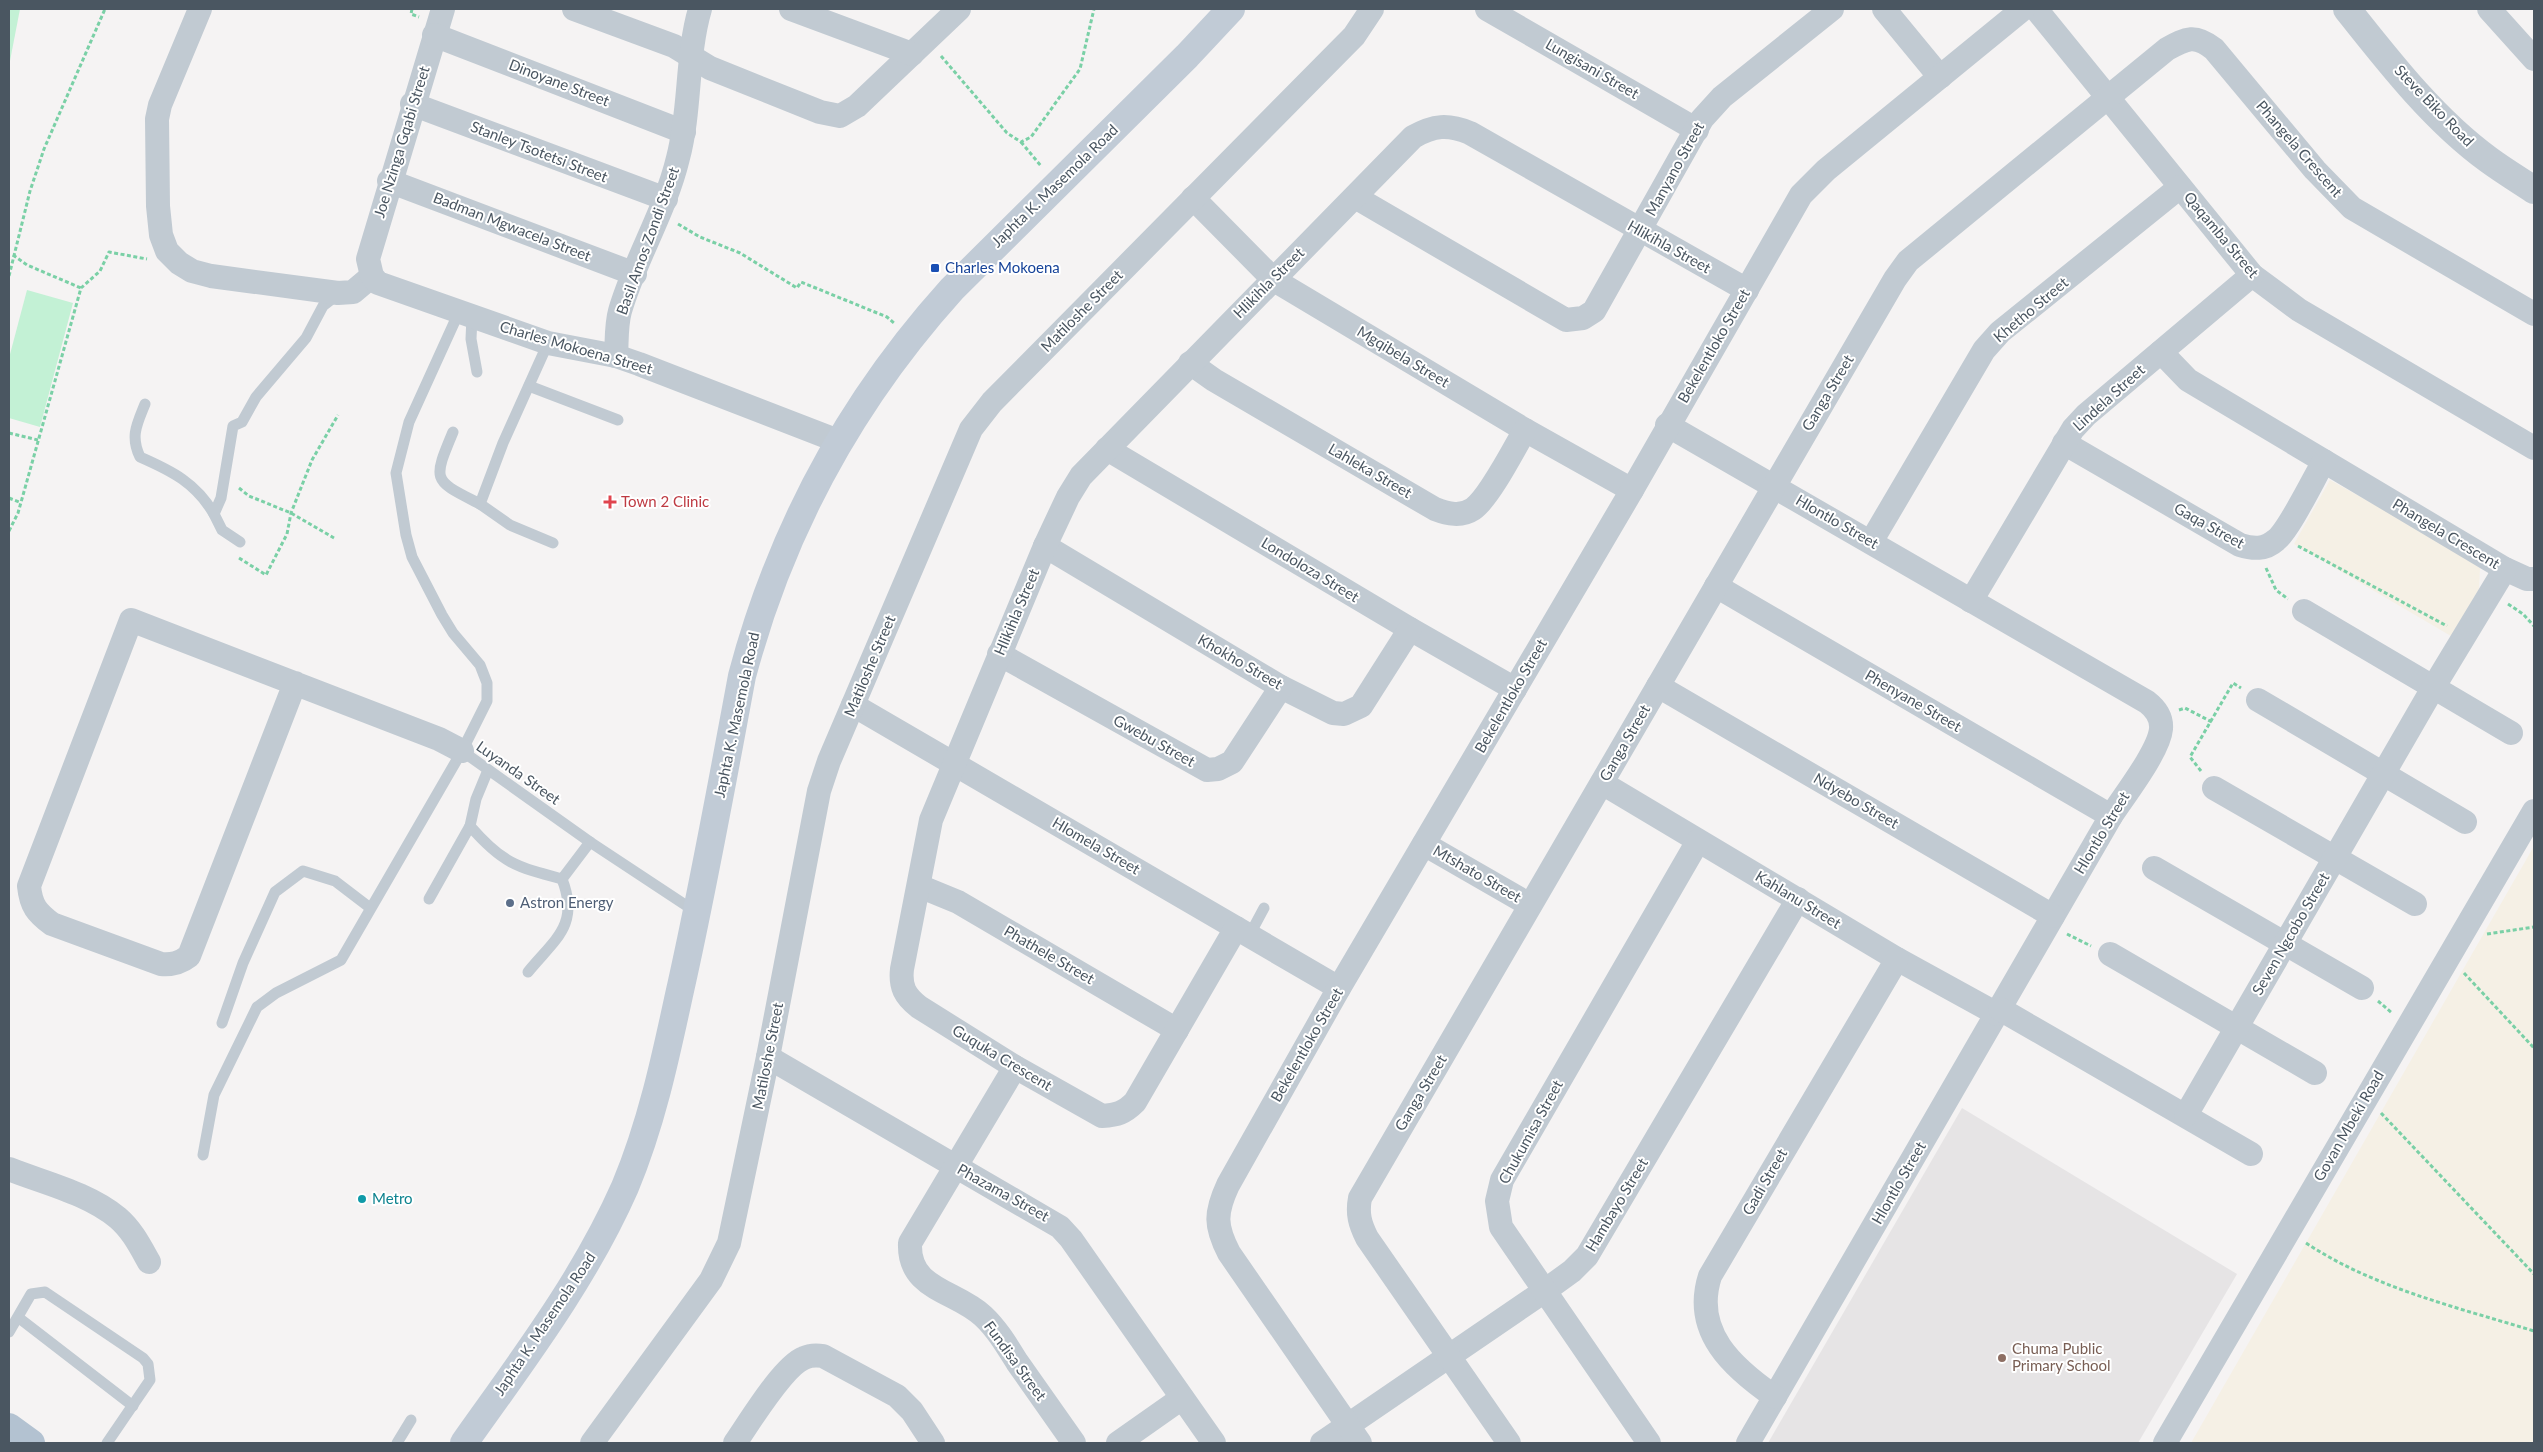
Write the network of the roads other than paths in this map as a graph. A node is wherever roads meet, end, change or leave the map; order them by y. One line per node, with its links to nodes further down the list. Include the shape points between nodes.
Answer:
1 (200, 9): 37 (street, via 157,119 158,206 161,236 167,251 192,271 211,276)
2 (443, 9): 16 (street, Joe Nzinga Gqabi Street)
3 (574, 9): 18 (street, via 674,46)
4 (700, 9): 18 (street, Basil Amos Zondi Street)
5 (791, 9): 17 (street)
6 (959, 9): 17 (street)
7 (1230, 9): 51 (main road, Japhta K. Masemola Road, via 1187,56 969,271 911,336)
8 (1372, 9): 29 (street, Matiloshe Street, via 1354,36)
9 (1487, 9): 23 (street, Lungisani Street)
10 (1832, 9): 23 (street, Manyano Street, via 1722,97)
11 (1884, 9): 20 (street)
12 (2023, 9): 20 (street, Bekelentloko Street)
13 (2036, 9): 21 (street, Qaqamba Street)
14 (2347, 9): 27 (street, Steve Biko Road, via 2419,95 2489,160)
15 (2489, 9): 19 (street)
16 (434, 35): 22 (street, Joe Nzinga Gqabi Street); 24 (street, Dinoyane Street)
17 (919, 47): 18 (street, via 857,106 840,116 820,112)
18 (691, 58): 24 (street, Basil Amos Zondi Street)
19 (2534, 59)
20 (1940, 77): 36 (street, Bekelentloko Street, via 1806,190)
21 (2109, 98): 26 (street, Qaqamba Street); 39 (street, Phangela Crescent, via 2167,49 2184,40 2203,40 2214,49 2314,170 2352,208); 56 (street, Ganga Street, via 1908,261)
22 (412, 104): 25 (street, Joe Nzinga Gqabi Street); 30 (street, Stanley Tsotetsi Street)
23 (1696, 130): 31 (street, Manyano Street)
24 (684, 132): 30 (street, Basil Amos Zondi Street)
25 (389, 181): 32 (street, Badman Mgwacela Street); 33 (street, Joe Nzinga Gqabi Street, via 368,258)
26 (2180, 187): 34 (street, Qaqamba Street); 61 (street, Khetho Street, via 2000,332 1984,350)
27 (2534, 190)
28 (1355, 197): 31 (street, Hlikihla Street, via 1413,137 1428,128 1453,126); 31 (street, Manyano Street, via 1566,320 1583,318 1594,311); 35 (street, Hlikihla Street)
29 (1193, 198): 35 (street, Mgqibela Street); 77 (street, Matiloshe Street, via 979,417 971,429)
30 (663, 206): 32 (street, Basil Amos Zondi Street)
31 (1640, 231): 36 (street, Hlikihla Street)
32 (635, 274): 42 (street, Basil Amos Zondi Street, via 620,311)
33 (372, 276): 37 (street, via 353,292); 38 (street, Charles Mokoena Street, via 387,287)
34 (2252, 276): 41 (street, Lindela Street); 53 (street, Qaqamba Street, via 2299,310)
35 (1274, 280): 43 (street, Hlikihla Street); 49 (street, Mgqibela Street)
36 (1747, 290): 48 (street, Bekelentloko Street)
37 (338, 294): 59 (lane, via 322,306 306,338 256,397 242,422 233,426 221,498)
38 (465, 314): 40 (street, Charles Mokoena Street); 44 (lane); 79 (lane, via 409,422 396,473 412,558 442,615 480,665 487,683 487,701)
39 (2534, 314)
40 (548, 343): 42 (street, Charles Mokoena Street); 45 (lane)
41 (2161, 352): 52 (street, Lindela Street, via 2086,415); 55 (street, Phangela Crescent, via 2188,380)
42 (616, 356): 51 (street, Charles Mokoena Street)
43 (1190, 363): 49 (street, Lahleka Street, via 1214,380 1449,514 1464,513 1479,504); 54 (street, Hlikihla Street)
44 (477, 372)
45 (529, 386): 47 (lane); 58 (lane)
46 (146, 404): 59 (lane, via 134,444 140,457 190,483 205,498)
47 (618, 420)
48 (1667, 425): 56 (street, Hlontlo Street); 57 (street, Bekelentloko Street)
49 (1525, 430): 57 (street, Mgqibela Street)
50 (453, 432): 58 (lane, via 439,466 441,481 446,487)
51 (838, 441): 102 (main road, Japhta K. Masemola Road, via 780,557 752,638)
52 (2064, 443): 55 (street, Gaqa Street, via 2240,545 2258,548 2280,536); 67 (street, Lindela Street)
53 (2534, 448)
54 (1107, 449): 63 (street, Hlikihla Street, via 1093,461 1077,483); 69 (street, Londoloza Street)
55 (2324, 461): 64 (street, Phangela Crescent)
56 (1773, 485): 61 (street, Hlontlo Street); 66 (street, Ganga Street)
57 (1632, 490): 74 (street, Bekelentloko Street)
58 (480, 504): 62 (lane, via 510,524)
59 (214, 514): 60 (lane, via 222,530)
60 (240, 542)
61 (1871, 542): 67 (street, Hlontlo Street)
62 (553, 544)
63 (1045, 546): 70 (street, Hlikihla Street); 72 (street, Khokho Street)
64 (2504, 569): 65 (street, Phangela Crescent); 75 (street, Seven Ngcobo Street)
65 (2534, 579)
66 (1716, 586): 73 (street, Ganga Street); 86 (street, Phenyane Street)
67 (1971, 601): 86 (street, Hlontlo Street, via 2147,702 2160,718 2161,729 2156,744)
68 (2304, 611): 75 (street)
69 (1410, 629): 72 (street, Khokho Street, via 1361,706 1351,712 1332,713); 74 (street, Londoloza Street)
70 (999, 654): 72 (street, Gwebu Street, via 1207,770 1232,762); 80 (street, Hlikihla Street)
71 (295, 683): 71 (street, via 131,620 29,886 33,907 40,916 52,924 161,964 170,965 189,956); 79 (street)
72 (1281, 686)
73 (1658, 686): 83 (street, Ganga Street); 103 (street, Ndyebo Street)
74 (1515, 688): 91 (street, Bekelentloko Street)
75 (2433, 688): 78 (street); 82 (street, Seven Ngcobo Street)
76 (2258, 700): 82 (street)
77 (853, 705): 80 (street, Hlomela Street); 115 (street, Matiloshe Street, via 818,790)
78 (2511, 733)
79 (462, 751): 81 (lane, Luyanda Street); 100 (lane, Luyanda Street)
80 (955, 764): 95 (street, Guquka Crescent, via 931,820); 104 (street, Hlomela Street)
81 (488, 770): 88 (lane, via 476,798); 90 (lane, Luyanda Street)
82 (2383, 774): 87 (street); 92 (street, Seven Ngcobo Street)
83 (1602, 783): 89 (street, Kahlanu Street); 99 (street, Ganga Street)
84 (2214, 788): 92 (street)
85 (2534, 811): 146 (street, Govan Mbeki Road)
86 (2111, 816): 103 (street, Hlontlo Street)
87 (2465, 822)
88 (470, 826): 94 (lane, via 498,855 518,868); 96 (lane)
89 (1698, 841): 97 (street, Kahlanu Street); 124 (street, Chukumisa Street, via 1502,1180 1497,1201 1501,1228)
90 (590, 842): 94 (lane); 102 (lane, Luyanda Street)
91 (1424, 844): 99 (street, Mtshato Street); 109 (street, Bekelentloko Street)
92 (2335, 858): 98 (street); 105 (street, Seven Ngcobo Street)
93 (2154, 868): 105 (street)
94 (562, 879): 108 (lane, via 569,915 565,926)
95 (918, 886): 114 (street, Phathele Street, via 958,902); 116 (street, Guquka Crescent, via 902,969 903,991 919,1007)
96 (429, 898)
97 (1798, 899): 107 (street, Kahlanu Street); 124 (street, Hambayo Street, via 1598,1240 1572,1271)
98 (2414, 904)
99 (1530, 905): 127 (street, Ganga Street, via 1367,1183 1358,1210 1367,1238)
100 (369, 907): 112 (lane, via 335,881 303,871 275,892 243,963); 120 (lane, Luyanda Street, via 340,960 276,992 257,1008 214,1095)
101 (1264, 908): 104 (lane)
102 (697, 912): 136 (main road, Japhta K. Masemola Road, via 653,1104 626,1184 574,1285)
103 (2051, 920): 111 (street, Hlontlo Street)
104 (1242, 932): 109 (street, Hlomela Street); 114 (street, Guquka Crescent)
105 (2286, 942): 110 (street); 113 (street, Seven Ngcobo Street)
106 (2110, 954): 113 (street)
107 (1897, 958): 111 (street, Kahlanu Street); 128 (street, Gadi Street, via 1710,1276 1705,1308 1717,1341 1748,1379)
108 (528, 972)
109 (1339, 988): 132 (street, Bekelentloko Street, via 1228,1185 1217,1213 1222,1239 1229,1253)
110 (2362, 988)
111 (1998, 1011): 118 (street); 128 (street, Hlontlo Street)
112 (222, 1023)
113 (2237, 1027): 117 (street); 118 (street, Seven Ngcobo Street)
114 (1177, 1030): 116 (street, Guquka Crescent, via 1135,1102 1126,1112 1116,1116 1102,1116)
115 (768, 1056): 121 (street, Phazama Street); 137 (street, Matiloshe Street, via 724,1258)
116 (1015, 1067): 121 (street, Fundisa Street)
117 (2315, 1073)
118 (2186, 1115): 119 (street)
119 (2251, 1154)
120 (203, 1155)
121 (956, 1167): 129 (street, Phazama Street, via 1060,1227); 139 (street, Fundisa Street, via 910,1243 912,1266 932,1286 973,1308 995,1329)
122 (9, 1169): 123 (street, via 87,1200 118,1218 134,1236)
123 (149, 1262)
124 (1543, 1292): 127 (street, Hambayo Street); 144 (street, Chukumisa Street)
125 (19, 1318): 126 (lane); 130 (lane); 130 (lane, via 32,1294 46,1292 143,1358 148,1364 150,1380)
126 (9, 1332)
127 (1449, 1356): 132 (street, Hambayo Street); 143 (street, Ganga Street)
128 (1775, 1397): 145 (street, Hlontlo Street)
129 (1182, 1398): 140 (street); 141 (street, Phazama Street)
130 (133, 1406): 134 (lane)
131 (411, 1420): 135 (lane)
132 (1354, 1434): 142 (street, Hambayo Street)
133 (926, 1441): 138 (street, via 912,1412 897,1396 823,1356 813,1355 803,1358 786,1372)
134 (107, 1443)
135 (397, 1443)
136 (464, 1443)
137 (592, 1443)
138 (735, 1443)
139 (1074, 1443)
140 (1118, 1443)
141 (1214, 1443)
142 (1322, 1443)
143 (1509, 1443)
144 (1649, 1443)
145 (1748, 1443)
146 (2165, 1443)

